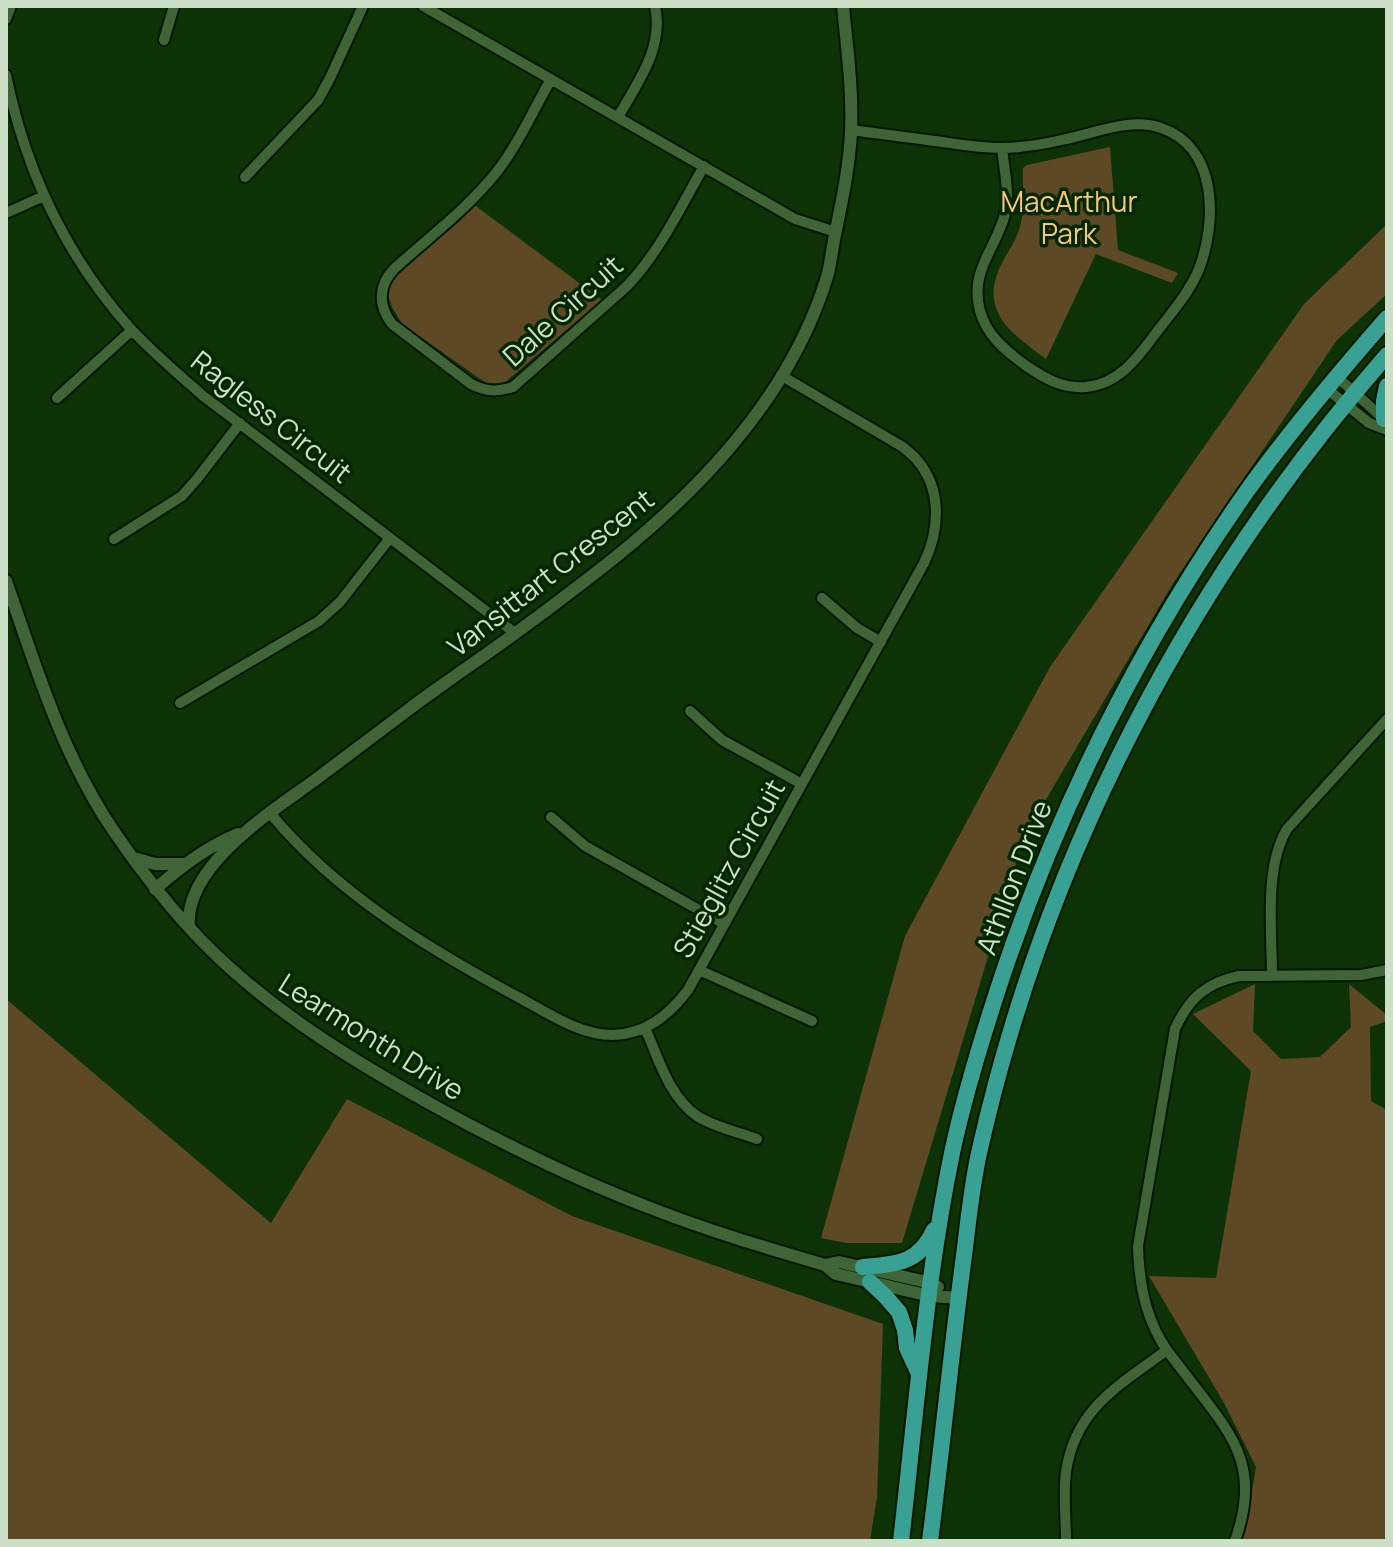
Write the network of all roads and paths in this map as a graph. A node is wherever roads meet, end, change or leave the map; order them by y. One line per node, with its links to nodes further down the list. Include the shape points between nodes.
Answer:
1 (11, 6): 8 (street)
2 (174, 6): 9 (street)
3 (363, 6): 16 (street, via 318,100)
4 (423, 6): 7 (street)
5 (655, 6): 12 (street, via 653,52)
6 (843, 6): 13 (street, Vansittart Crescent)
7 (442, 10): 11 (street)
8 (6, 19)
9 (164, 40)
10 (6, 75): 17 (street, Ragless Circuit)
11 (551, 79): 12 (street); 15 (street, Dale Circuit, via 492,179 394,269 381,293 392,324 471,384 499,392 513,387 626,287 655,251)
12 (618, 117): 15 (street)
13 (851, 130): 14 (street); 19 (street, Vansittart Crescent)
14 (1002, 148): 14 (street, via 1142,124 1178,137 1198,157 1210,210 1198,270 1137,358 1105,382 1068,386 1044,378 989,332 977,288 1006,211)
15 (704, 166): 19 (street, via 795,219)
16 (245, 177)
17 (44, 196): 18 (street); 21 (street, Ragless Circuit, via 84,267)
18 (6, 213)
19 (836, 232): 23 (street, Vansittart Crescent, via 827,276)
20 (1387, 318): 24 (main road, Athllon Drive)
21 (132, 330): 26 (street); 28 (street, Ragless Circuit)
22 (1387, 355): 27 (main road, Athllon Drive)
23 (782, 376): 34 (street, Vansittart Crescent, via 741,434 678,503); 35 (street, Stieglitz Circuit, via 903,447 928,477 936,529)
24 (1331, 382): 27 (street); 54 (main road, Athllon Drive, via 1247,491 1195,570 1102,732 1024,912 993,1004)
25 (1387, 386): 29 (main road)
26 (57, 398)
27 (1350, 398): 29 (street); 57 (main road, Athllon Drive, via 1259,517 1189,626 1148,697 1078,843 1024,987 998,1080 979,1155)
28 (240, 423): 30 (street, Ragless Circuit); 31 (street, via 182,496)
29 (1386, 424)
30 (390, 538): 34 (street, Ragless Circuit); 36 (street, via 319,621)
31 (114, 539)
32 (6, 581): 43 (street, Learmonth Drive, via 74,761)
33 (822, 598): 35 (street)
34 (515, 633): 40 (street, Vansittart Crescent)
35 (881, 642): 39 (street, Stieglitz Circuit)
36 (180, 703)
37 (690, 711): 39 (street, via 722,740)
38 (1387, 719): 50 (street, via 1279,843 1272,868)
39 (802, 784): 46 (street, Stieglitz Circuit)
40 (270, 813): 42 (street, Vansittart Crescent); 52 (street, Stieglitz Circuit, via 367,905 499,987 593,1033 614,1035)
41 (551, 817): 46 (street, via 585,846)
42 (243, 832): 44 (street, Vansittart Crescent); 47 (street, Vansittart Crescent, via 197,890 189,906)
43 (134, 858): 44 (street); 45 (street, Learmonth Drive)
44 (184, 864): 45 (street, Vansittart Crescent)
45 (155, 889): 47 (street, Learmonth Drive)
46 (724, 924): 48 (street, Stieglitz Circuit)
47 (189, 927): 55 (street, Learmonth Drive, via 261,995 313,1034 480,1131 652,1209)
48 (699, 970): 51 (street); 52 (street, Stieglitz Circuit, via 676,1006)
49 (1387, 970): 50 (street)
50 (1272, 976): 58 (street, via 1239,976 1213,984 1191,1002 1175,1029 1138,1246 1148,1314)
51 (812, 1021)
52 (645, 1028): 53 (street, via 682,1102 697,1116)
53 (757, 1139)
54 (940, 1214): 55 (main road, via 917,1255); 56 (main road, Athllon Drive)
55 (866, 1274): 56 (street, Learmonth Drive); 59 (main road, via 899,1312)
56 (930, 1290): 57 (street, Learmonth Drive); 59 (main road, Athllon Drive)
57 (959, 1298): 61 (main road, Athllon Drive)
58 (1167, 1350): 62 (street, via 1099,1402 1079,1429 1066,1475); 63 (street, via 1238,1450 1245,1495)
59 (919, 1375): 60 (main road, Athllon Drive)
60 (901, 1541)
61 (930, 1541)
62 (1066, 1541)
63 (1235, 1541)

